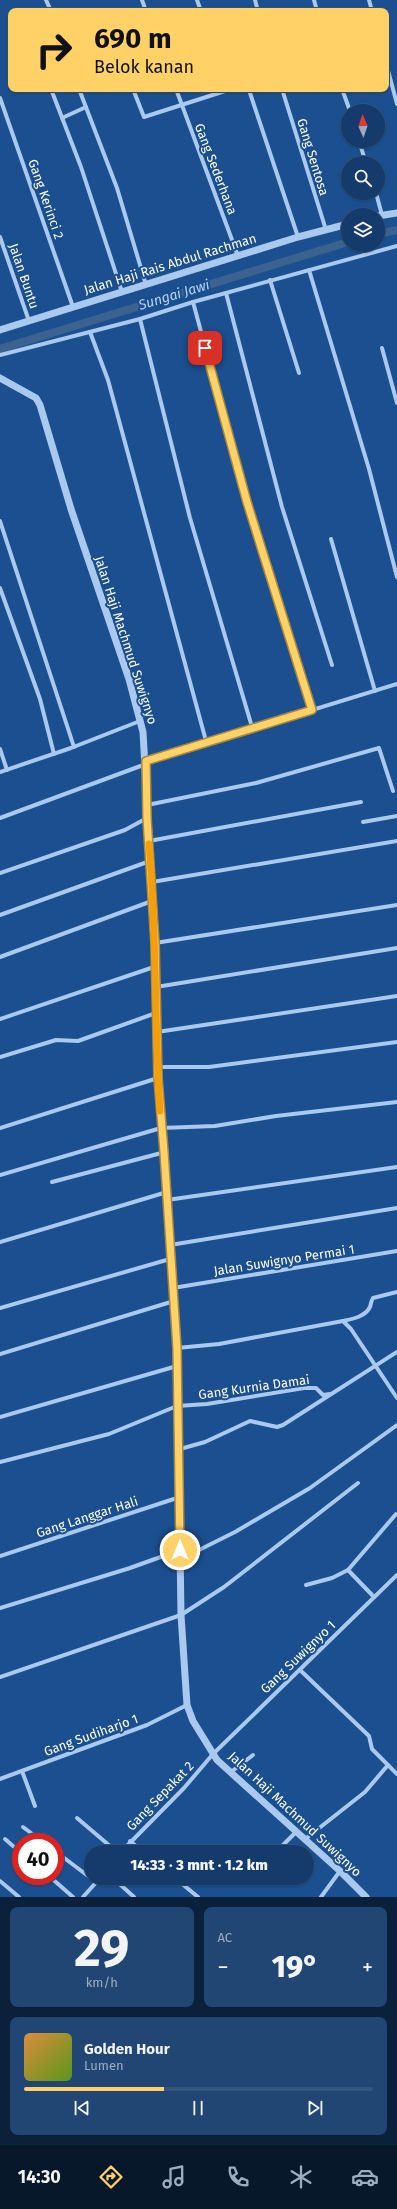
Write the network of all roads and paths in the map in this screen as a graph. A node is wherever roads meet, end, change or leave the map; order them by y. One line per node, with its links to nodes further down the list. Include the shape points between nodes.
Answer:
1 (389, 74): 12 (street)
2 (52, 92): 15 (street)
3 (80, 92): 14 (street)
4 (134, 92): 13 (street, via 144,117)
5 (177, 92): 13 (street, Gang Sederhana)
6 (222, 92): 13 (street)
7 (283, 92): 19 (street, Gang Sentosa)
8 (343, 92): 11 (street)
9 (250, 93): 20 (street)
10 (0, 98): 30 (street, Gang Kerinci 2)
11 (347, 104)
12 (397, 104)
13 (182, 106): 23 (street, Gang Sederhana)
14 (86, 107): 15 (street); 26 (street, via 117,188)
15 (62, 118): 27 (street, via 81,166)
16 (397, 213): 17 (street)
17 (385, 214)
18 (341, 226): 19 (street, Jalan Haji Rais Abdul Rachman)
19 (326, 231): 20 (street, Jalan Haji Rais Abdul Rachman)
20 (298, 236): 23 (street, Jalan Haji Rais Abdul Rachman)
21 (0, 237): 32 (street, Jalan Buntu)
22 (397, 246): 24 (street)
23 (238, 256): 26 (street, Jalan Haji Rais Abdul Rachman)
24 (309, 270): 25 (street); 42 (street, via 369,468)
25 (270, 280): 28 (street); 37 (street)
26 (146, 285): 27 (street, Jalan Haji Rais Abdul Rachman)
27 (122, 292): 30 (street, Jalan Haji Rais Abdul Rachman)
28 (226, 293): 29 (street); 44 (street, via 282,507)
29 (193, 302): 31 (street); 47 (street, via 247,502)
30 (73, 307): 32 (street, Jalan Haji Rais Abdul Rachman)
31 (140, 318): 34 (street); 49 (street, via 190,518)
32 (29, 321): 33 (street, Jalan Haji Rais Abdul Rachman)
33 (0, 330)
34 (90, 332): 36 (street); 50 (street, via 108,380)
35 (382, 348): 39 (street)
36 (0, 355)
37 (299, 373)
38 (0, 378): 48 (street, Jalan Haji Machmud Suwignyo, via 36,398 40,405 71,509 129,679)
39 (397, 402)
40 (0, 521): 51 (street)
41 (332, 539): 46 (street)
42 (397, 577)
43 (0, 588): 53 (street, via 40,699)
44 (332, 665)
45 (397, 684): 46 (street)
46 (375, 691): 47 (street)
47 (312, 710): 49 (street)
48 (140, 721): 51 (street); 54 (street, Jalan Haji Machmud Suwignyo)
49 (252, 727): 50 (street)
50 (206, 741): 54 (street)
51 (74, 747): 53 (street)
52 (0, 749): 55 (street)
53 (54, 754): 55 (street)
54 (146, 762): 59 (street, Jalan Haji Machmud Suwignyo); 61 (street)
55 (7, 770): 56 (street)
56 (0, 772)
57 (393, 791): 59 (street, via 379,748 256,784)
58 (361, 802): 64 (street)
59 (147, 805): 62 (street, Jalan Haji Machmud Suwignyo)
60 (397, 816): 63 (street)
61 (0, 818)
62 (147, 818): 64 (street, Jalan Haji Machmud Suwignyo); 67 (street, via 125,830)
63 (363, 822)
64 (149, 841): 66 (street, Jalan Haji Machmud Suwignyo)
65 (397, 841): 68 (street)
66 (151, 861): 68 (street, Jalan Haji Machmud Suwignyo); 71 (street)
67 (0, 873)
68 (152, 882): 69 (street, Jalan Haji Machmud Suwignyo)
69 (152, 901): 72 (street, Jalan Haji Machmud Suwignyo); 74 (street)
70 (397, 905): 72 (street)
71 (0, 915)
72 (155, 943): 75 (street, Jalan Haji Machmud Suwignyo)
73 (397, 948): 76 (street)
74 (0, 958)
75 (154, 967): 76 (street, Jalan Haji Machmud Suwignyo); 79 (street)
76 (155, 987): 78 (street, Jalan Haji Machmud Suwignyo)
77 (397, 996): 80 (street)
78 (156, 1013): 80 (street, Jalan Haji Machmud Suwignyo); 82 (street, via 78,1041 56,1040)
79 (0, 1019)
80 (157, 1032): 83 (street, Jalan Haji Machmud Suwignyo)
81 (397, 1042): 83 (street, via 209,1067)
82 (0, 1057)
83 (158, 1067): 84 (street, Jalan Haji Machmud Suwignyo)
84 (158, 1078): 86 (street); 87 (street, Jalan Haji Machmud Suwignyo)
85 (397, 1102): 87 (street, via 215,1126)
86 (0, 1128)
87 (161, 1128): 88 (street, Jalan Haji Machmud Suwignyo); 90 (street)
88 (164, 1152): 91 (street); 92 (street, Jalan Haji Machmud Suwignyo)
89 (397, 1167): 93 (street)
90 (0, 1175)
91 (52, 1182)
92 (167, 1192): 93 (street, Jalan Haji Machmud Suwignyo); 95 (street)
93 (167, 1200): 96 (street, Jalan Haji Machmud Suwignyo)
94 (397, 1208): 96 (street)
95 (0, 1242)
96 (169, 1245): 98 (street, Jalan Haji Machmud Suwignyo)
97 (397, 1251): 99 (street, Jalan Suwignyo Permai 1)
98 (170, 1259): 99 (street, Jalan Haji Machmud Suwignyo); 102 (street)
99 (174, 1288): 101 (street, Jalan Haji Machmud Suwignyo)
100 (397, 1292): 103 (street, via 373,1298 365,1313)
101 (174, 1301): 104 (street, Jalan Haji Machmud Suwignyo); 106 (street)
102 (0, 1308)
103 (343, 1322): 104 (street, via 219,1344); 108 (street, via 351,1329)
104 (177, 1348): 107 (street, Jalan Haji Machmud Suwignyo)
105 (397, 1352): 108 (street)
106 (0, 1354)
107 (177, 1366): 111 (street, Jalan Haji Machmud Suwignyo); 112 (street)
108 (375, 1366): 109 (street); 110 (street)
109 (330, 1394): 111 (street, Gang Kurnia Damai, via 323,1395 316,1388 304,1388 214,1403); 114 (street, via 283,1425 277,1427 250,1421 205,1442)
110 (397, 1398)
111 (178, 1406): 114 (street, Jalan Haji Machmud Suwignyo); 115 (street, Gang Kurnia Damai, via 109,1434)
112 (0, 1417)
113 (397, 1425): 121 (street, via 310,1488 235,1532)
114 (180, 1449): 117 (street, Jalan Haji Machmud Suwignyo)
115 (0, 1462)
116 (358, 1483): 127 (street, via 224,1587)
117 (180, 1497): 119 (street, Jalan Haji Machmud Suwignyo); 120 (street, Gang Langgar Hali)
118 (396, 1514): 122 (street)
119 (180, 1550): 121 (street, Jalan Haji Machmud Suwignyo); 126 (street)
120 (0, 1556)
121 (181, 1559): 127 (street, Jalan Haji Machmud Suwignyo)
122 (348, 1570): 124 (street, via 332,1578); 125 (street)
123 (397, 1575): 125 (street, Gang Suwignyo 1)
124 (306, 1585)
125 (374, 1597): 128 (street, Gang Suwignyo 1)
126 (0, 1608)
127 (182, 1615): 129 (street); 130 (street, Jalan Haji Machmud Suwignyo)
128 (300, 1670): 131 (street, Gang Suwignyo 1); 133 (street, via 369,1736 372,1749)
129 (0, 1677)
130 (187, 1705): 131 (street, Jalan Haji Machmud Suwignyo, via 193,1721); 134 (street, Gang Sudiharjo 1, via 147,1725)
131 (213, 1754): 135 (street, Jalan Haji Machmud Suwignyo); 145 (street, Gang Sepakat 2, via 184,1788)
132 (253, 1755): 135 (street)
133 (388, 1765): 136 (street); 144 (street, via 365,1792)
134 (22, 1771): 137 (street, Gang Sudiharjo 1); 138 (street)
135 (231, 1772): 141 (street, Jalan Haji Machmud Suwignyo)
136 (397, 1774)
137 (0, 1779)
138 (35, 1806)
139 (77, 1818): 147 (street)
140 (23, 1827): 142 (street)
141 (296, 1832): 144 (street, Jalan Haji Machmud Suwignyo); 150 (street)
142 (31, 1833)
143 (5, 1839): 146 (street)
144 (304, 1840): 152 (street, Jalan Haji Machmud Suwignyo)
145 (130, 1841): 148 (street, Gang Sepakat 2); 149 (street)
146 (12, 1845)
147 (109, 1845)
148 (127, 1845)
149 (135, 1845)
150 (283, 1845)
151 (64, 1858): 153 (street)
152 (340, 1871): 164 (street); 165 (street, Jalan Haji Machmud Suwignyo)
153 (84, 1873)
154 (0, 1881): 159 (street)
155 (59, 1885): 160 (street)
156 (94, 1885): 161 (street)
157 (121, 1885): 162 (street)
158 (183, 1885): 163 (street)
159 (19, 1897)
160 (73, 1897)
161 (84, 1897)
162 (134, 1897)
163 (198, 1897)
164 (321, 1897)
165 (366, 1897)

